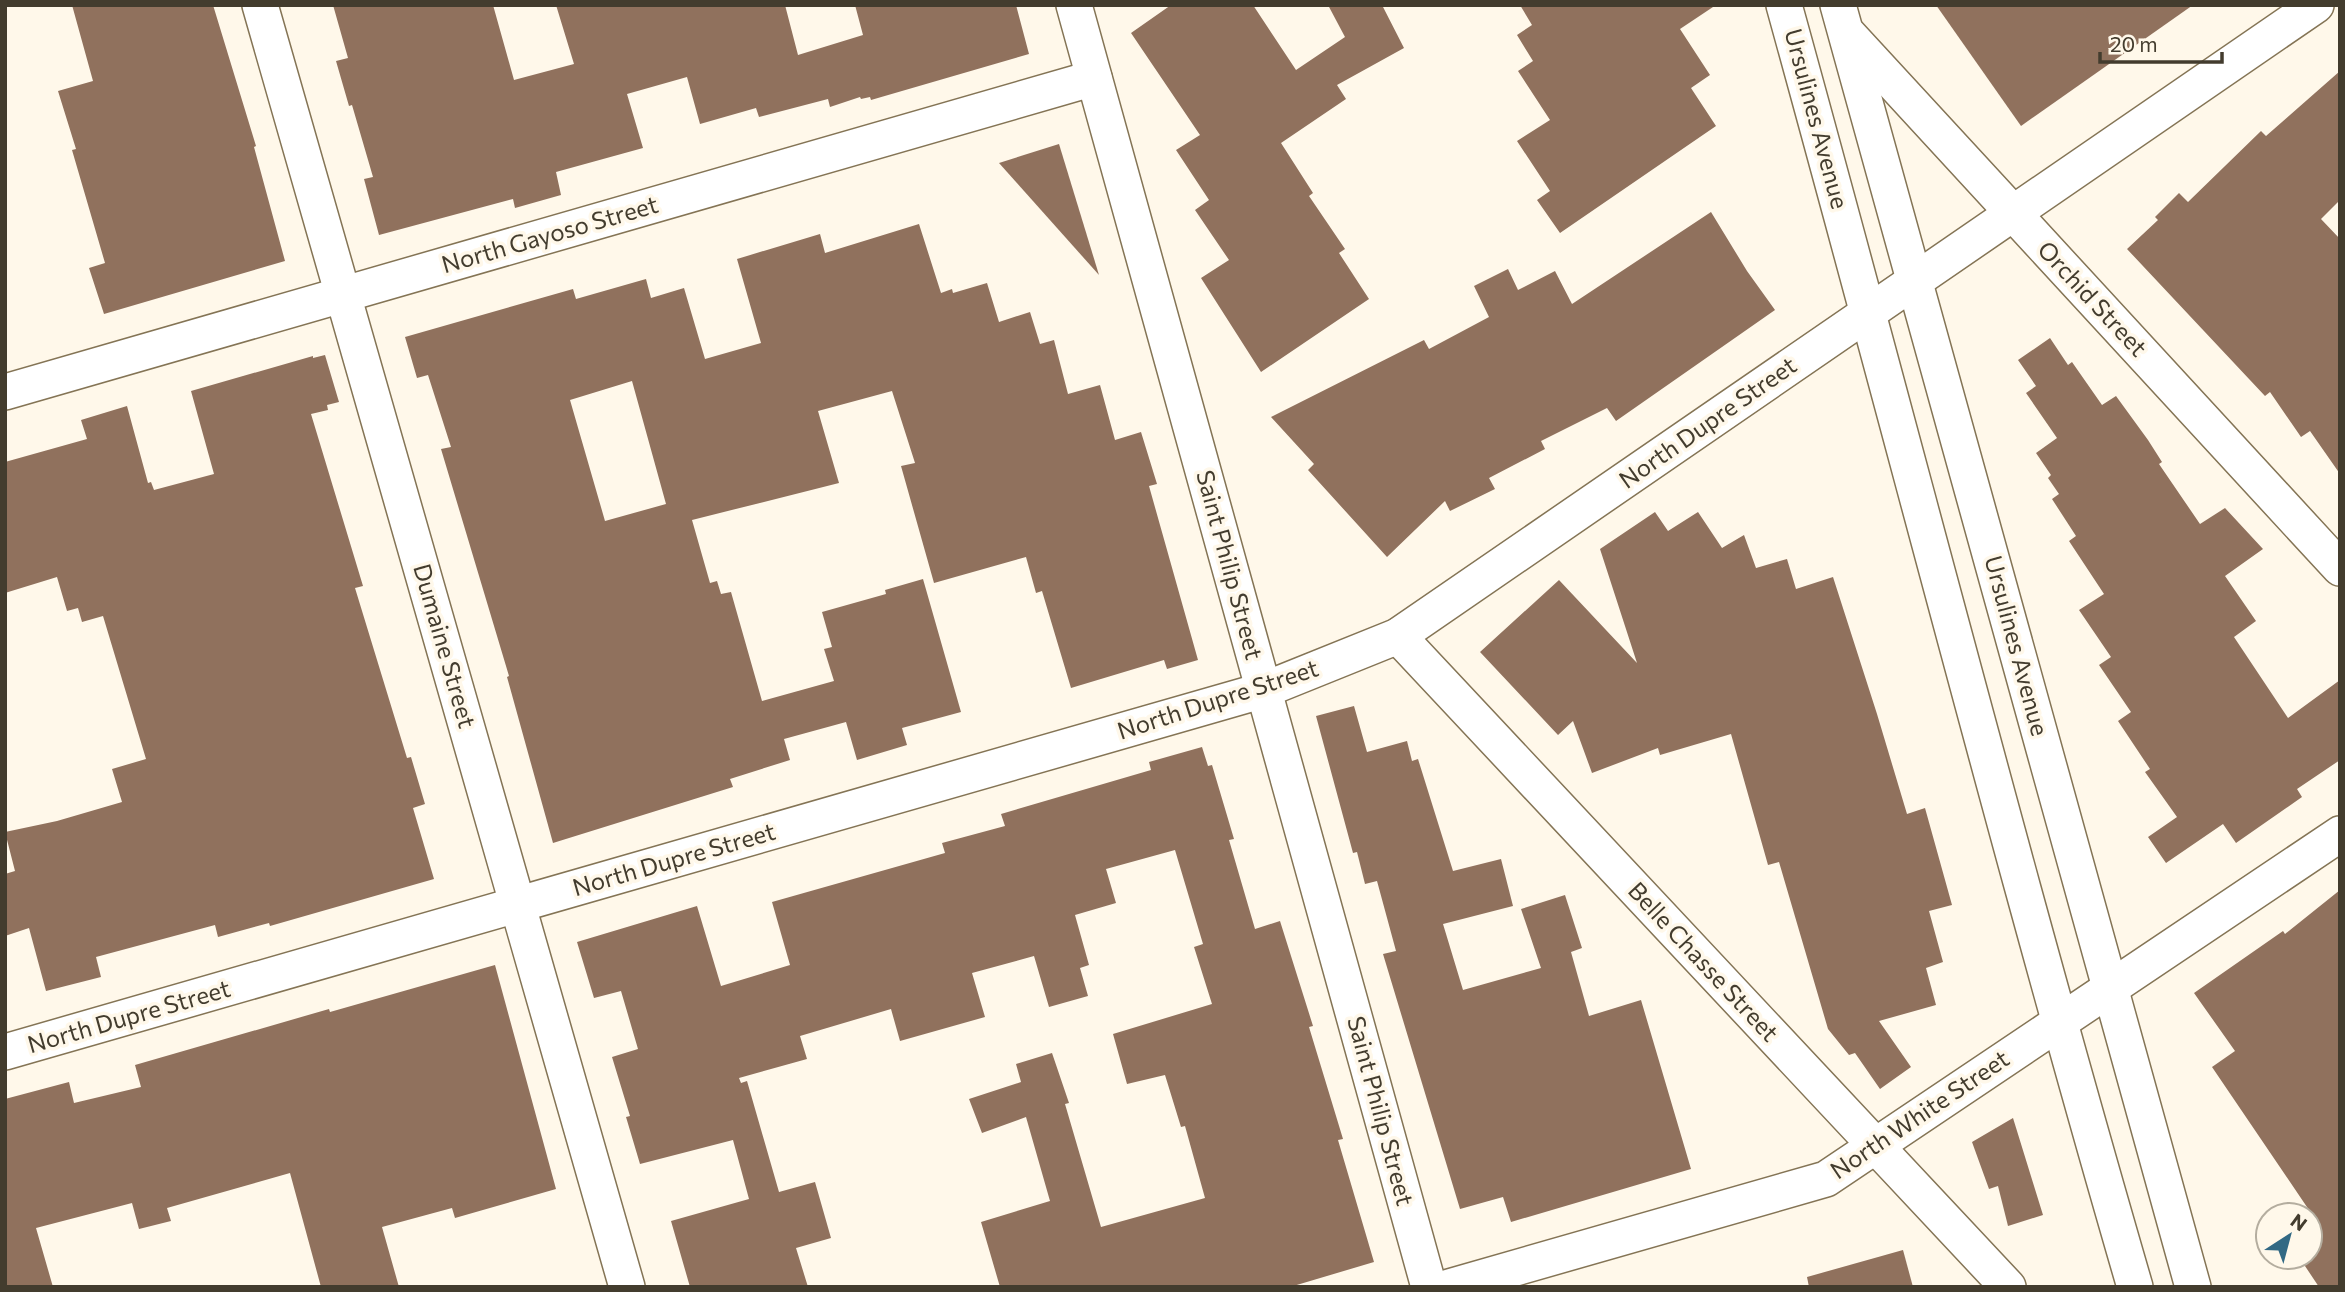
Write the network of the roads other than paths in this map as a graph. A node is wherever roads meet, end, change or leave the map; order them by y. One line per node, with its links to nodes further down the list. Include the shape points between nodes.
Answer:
1 (260, 5): 9 (street, Dumaine Street)
2 (1784, 5): 10 (street, Ursulines Avenue)
3 (2316, 5): 7 (street, North Dupre Street)
4 (1076, 6): 6 (street, Saint Philip Street)
5 (1842, 18): 7 (street, Orchid Street); 8 (street, Ursulines Avenue)
6 (1094, 78): 9 (street, North Gayoso Street); 14 (street, Saint Philip Street)
7 (2013, 213): 8 (street, North Dupre Street); 12 (street, Orchid Street)
8 (1916, 280): 10 (street, North Dupre Street); 17 (street, Ursulines Avenue)
9 (343, 295): 11 (street, North Gayoso Street); 16 (street, Dumaine Street)
10 (1869, 312): 13 (street, North Dupre Street); 18 (street, Ursulines Avenue)
11 (5, 392)
12 (2340, 568)
13 (1398, 636): 14 (street, North Dupre Street); 20 (street, Belle Chasse Street)
14 (1264, 690): 16 (street, North Dupre Street); 22 (street, Saint Philip Street)
15 (2340, 834): 17 (street, North White Street)
16 (518, 905): 19 (street, North Dupre Street); 21 (street, Dumaine Street)
17 (2109, 989): 18 (street, North White Street); 26 (street, Ursulines Avenue)
18 (2058, 1023): 20 (street, North White Street); 25 (street, Ursulines Avenue)
19 (5, 1052)
20 (1874, 1146): 23 (street, North White Street, via 1826,1179); 24 (street, Belle Chasse Street)
21 (627, 1287)
22 (1429, 1287)
23 (1449, 1287)
24 (2008, 1287)
25 (2135, 1287)
26 (2193, 1287)

